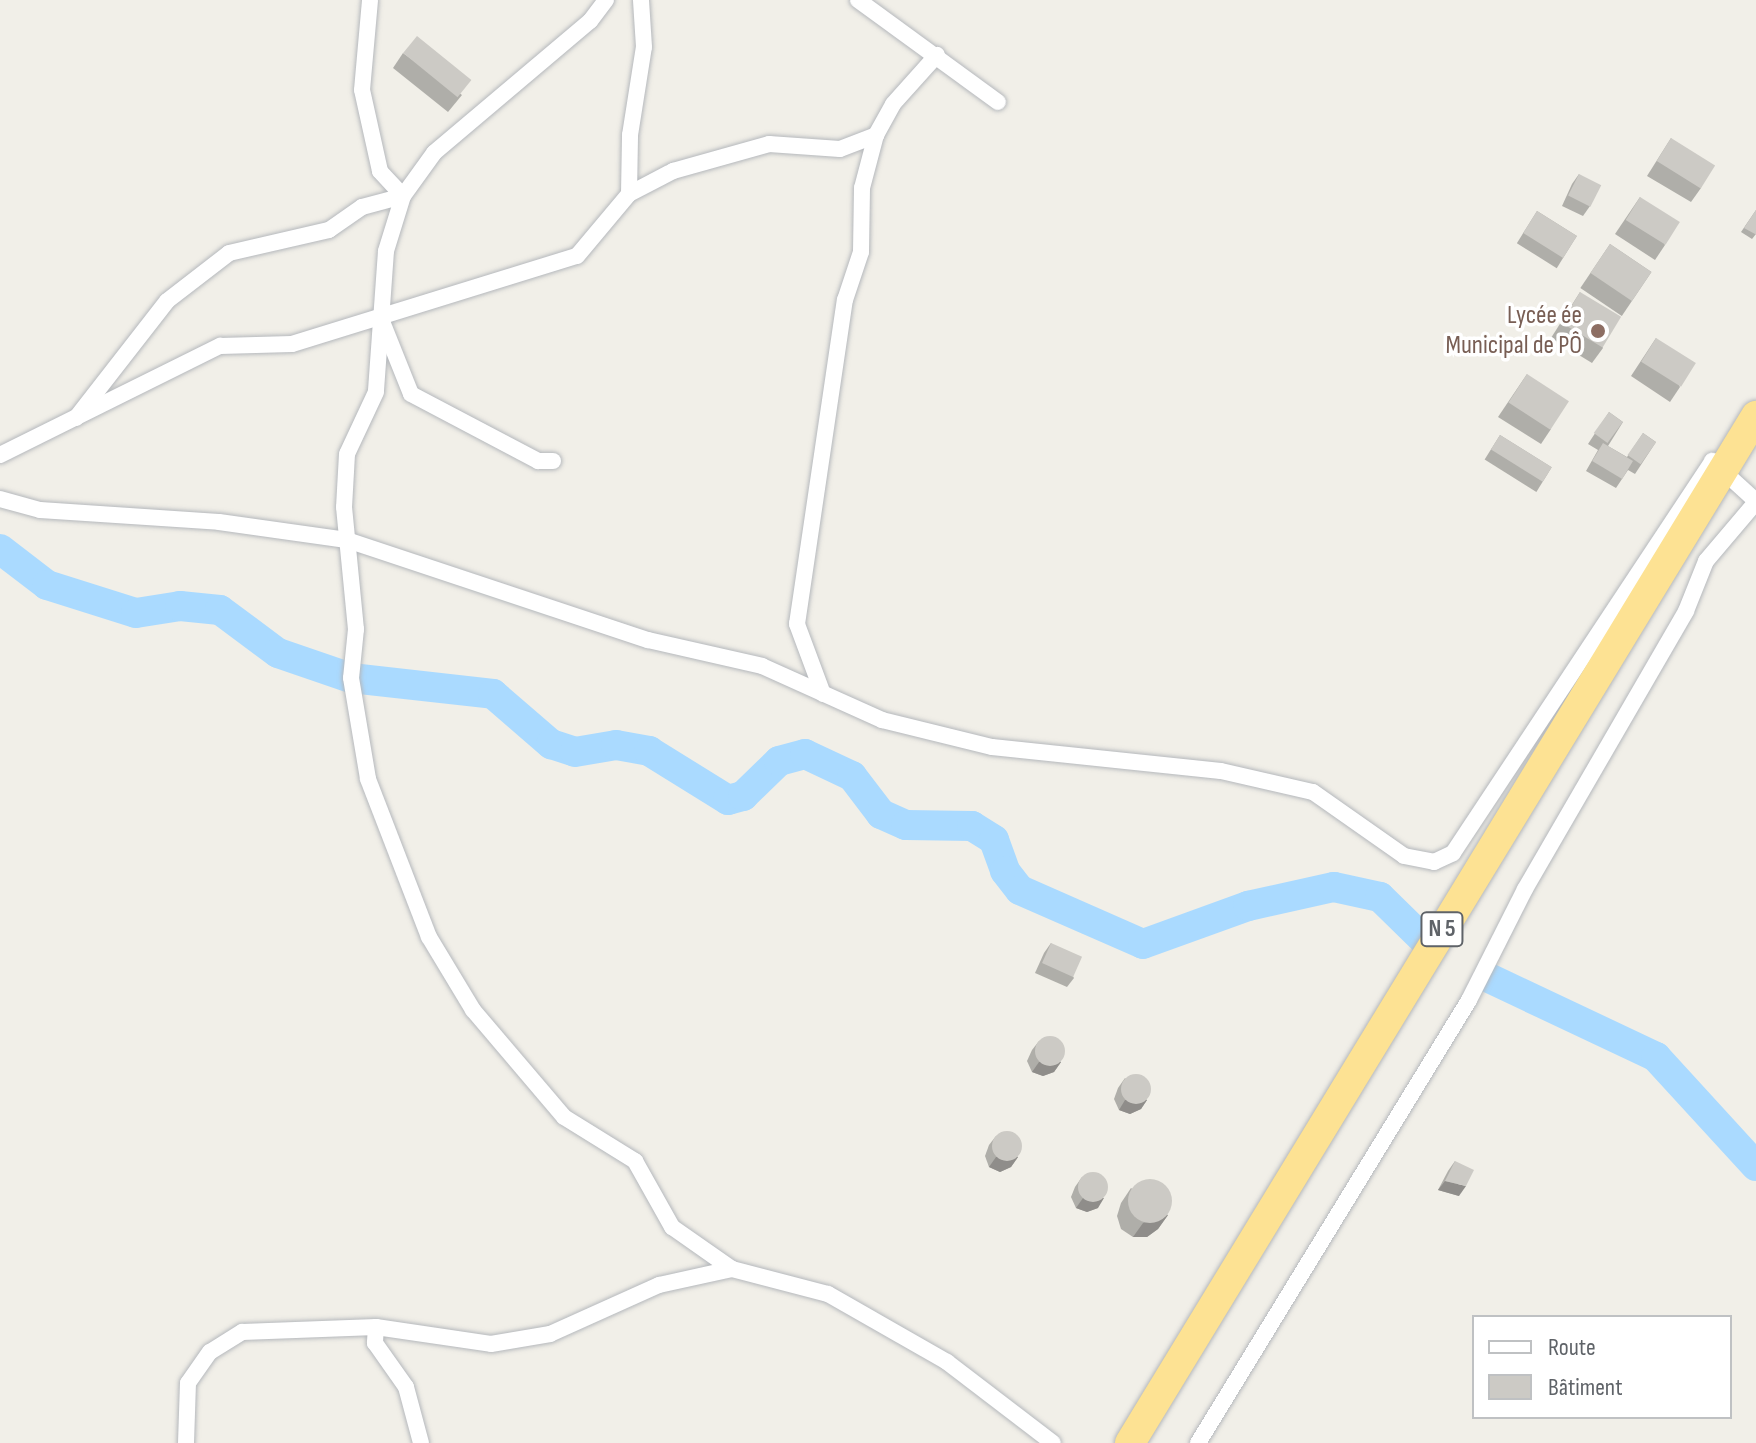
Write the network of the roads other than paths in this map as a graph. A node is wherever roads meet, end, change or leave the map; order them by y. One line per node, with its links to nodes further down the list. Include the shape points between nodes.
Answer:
1 (370, 0): 9 (street, via 362,90 380,171)
2 (606, 0): 9 (street, via 590,21 434,153)
3 (641, 0): 8 (street, via 644,47 630,135)
4 (858, 0): 5 (street)
5 (937, 55): 6 (street); 7 (street, via 893,104)
6 (998, 102)
7 (876, 135): 8 (street, via 840,149 769,144 673,171); 19 (street, via 862,188 861,252 845,300 797,624)
8 (629, 194): 10 (street, via 577,256)
9 (403, 196): 10 (street, via 386,251); 12 (street, via 362,207 329,230 229,253 167,301)
10 (381, 319): 12 (street, via 292,344 220,346); 14 (street, via 411,394 538,461); 18 (street, via 376,392 347,454)
11 (1756, 416): 15 (highway, N 5)
12 (75, 420): 13 (street)
13 (0, 455)
14 (553, 461)
15 (1722, 471): 17 (street); 19 (street, via 1712,461 1453,853 1434,862 1404,856 1313,792 1221,771 992,747 882,720); 25 (highway, N 5)
16 (0, 499): 18 (street, via 40,510 219,522)
17 (1756, 502): 26 (street, via 1706,561 1686,611 1525,889 1469,1000)
18 (347, 540): 19 (street, via 648,640 762,666); 20 (street, via 356,629 351,678 368,779 429,937 473,1010 564,1117 635,1161 672,1227)
19 (823, 694)
20 (732, 1269): 21 (street, via 659,1285 550,1334 491,1344); 24 (street, via 828,1294 947,1362)
21 (376, 1327): 22 (street, via 242,1332 210,1352 188,1383); 23 (street, via 375,1343 406,1387)
22 (186, 1443)
23 (421, 1443)
24 (1053, 1443)
25 (1130, 1443)
26 (1198, 1443)

